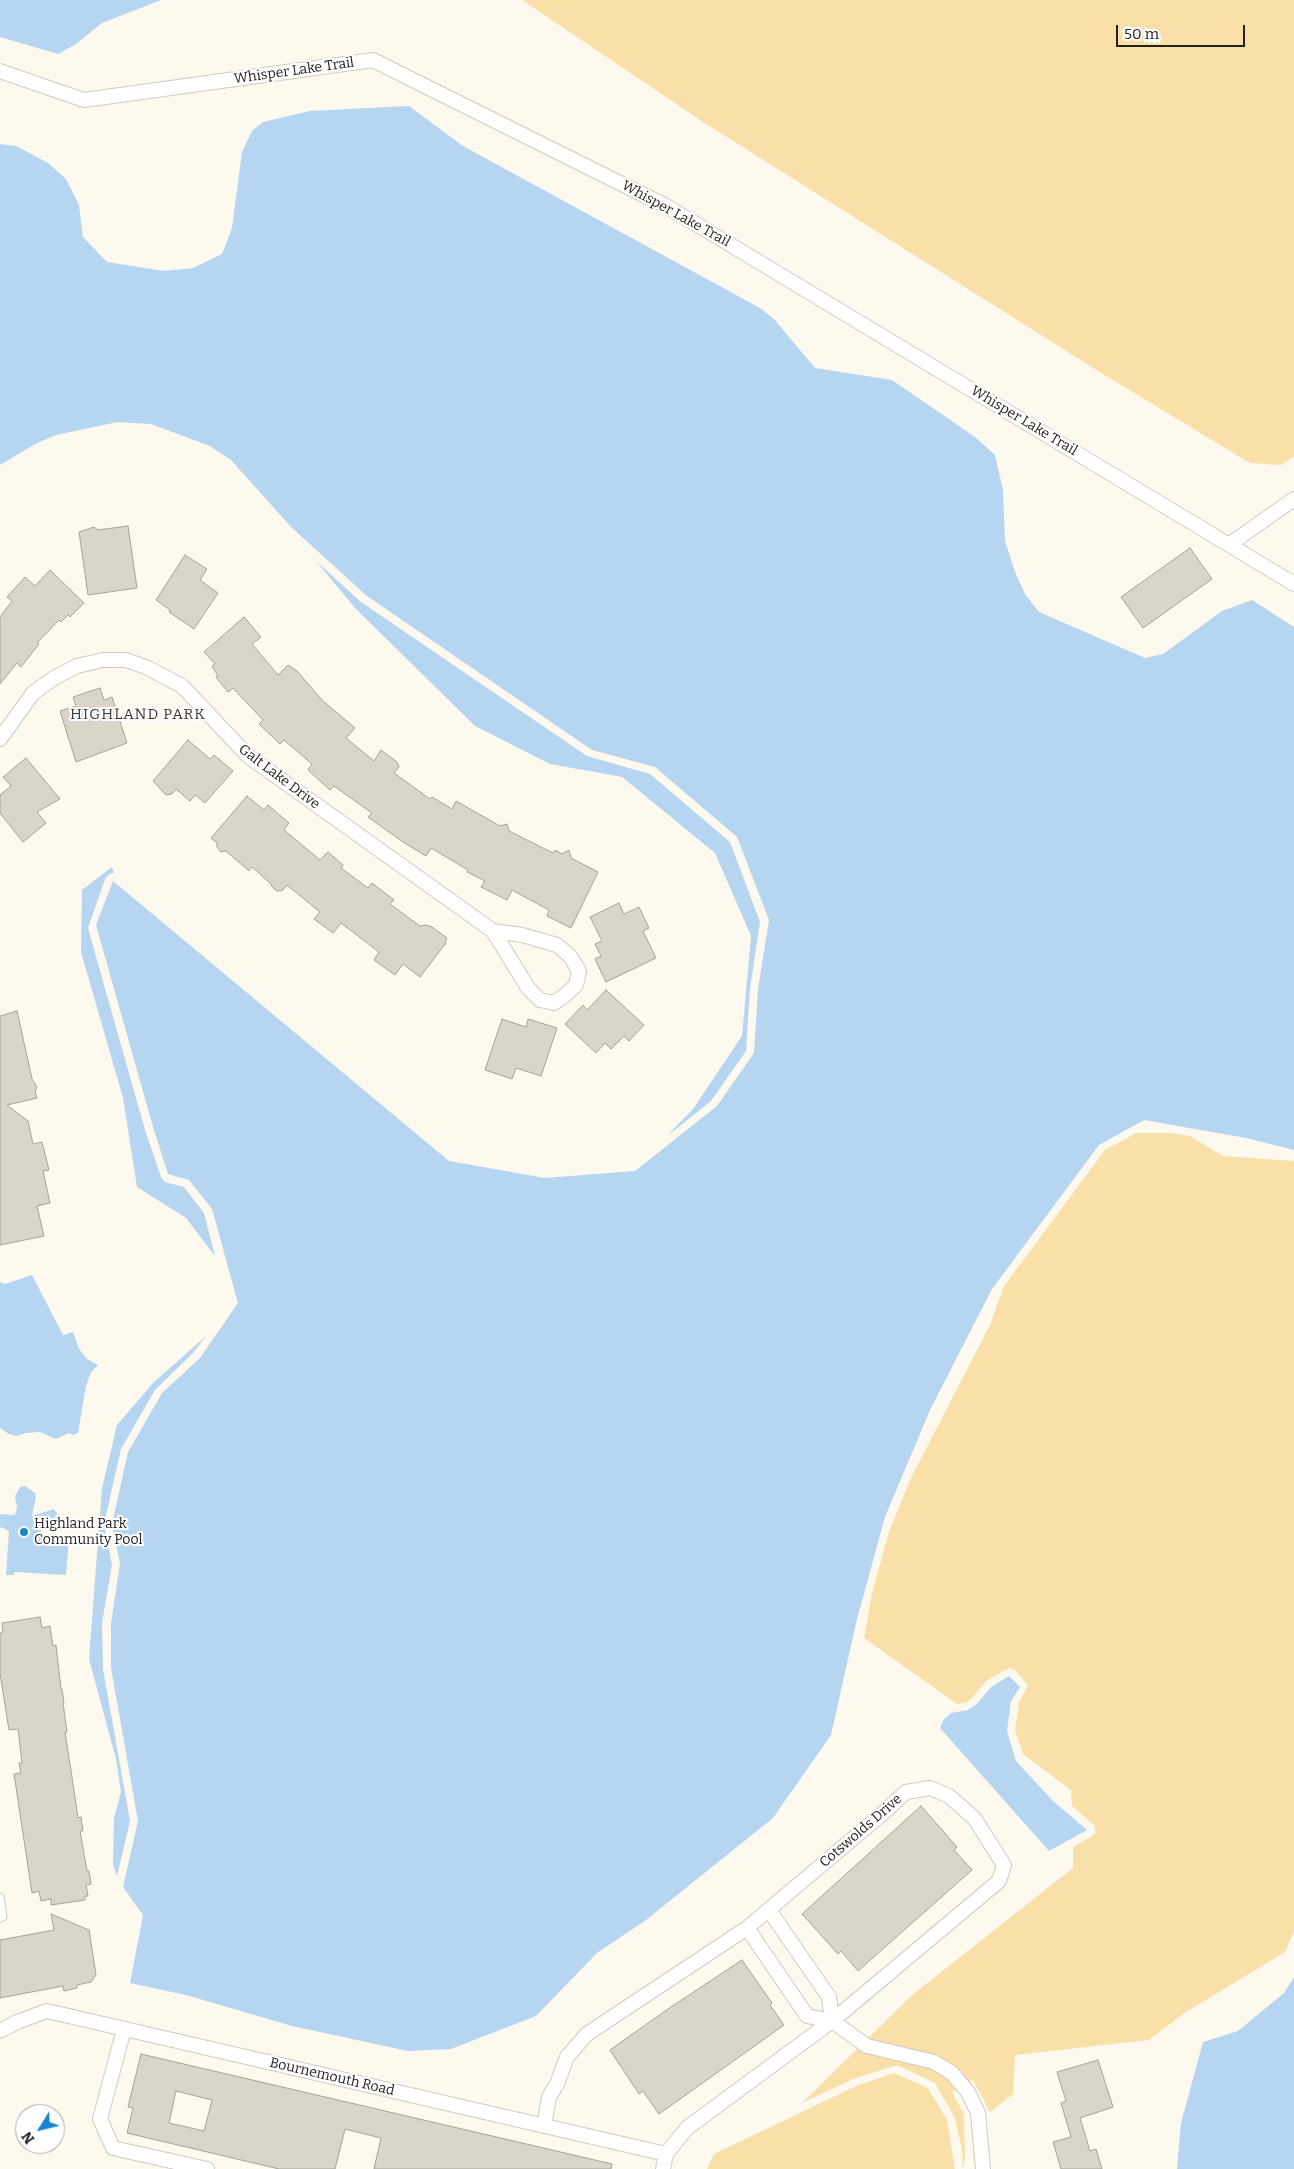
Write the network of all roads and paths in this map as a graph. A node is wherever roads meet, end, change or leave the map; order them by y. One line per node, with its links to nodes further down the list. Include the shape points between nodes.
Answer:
1 (0, 71): 3 (street, Whisper Lake Trail, via 84,100 373,60 666,206)
2 (1294, 499): 3 (street)
3 (1230, 544): 4 (street, Whisper Lake Trail)
4 (1294, 584)
5 (0, 738): 6 (street, Galt Lake Drive, via 33,693 77,666 103,660 126,660 146,667 182,686 248,756)
6 (493, 930): 6 (street, Galt Lake Drive, via 522,934 557,945 570,956 579,971 576,985 554,1003 540,1000 528,988)
7 (0, 1897): 9 (lane, via 3,1918)
8 (769, 1910): 10 (street, Cotswolds Drive); 11 (street, via 829,1997); 11 (street, Cotswolds Drive, via 906,1792 930,1788 949,1796 974,1818 1004,1865 999,1881)
9 (0, 1918)
10 (747, 1928): 11 (street, via 807,2016); 14 (street, Cotswolds Drive, via 587,2034 567,2057 549,2097)
11 (832, 2021): 15 (street, Cotswolds Drive, via 687,2128); 18 (street, via 867,2046 934,2062 952,2073 968,2092 978,2113)
12 (124, 2029): 13 (street, Bournemouth Road, via 47,2011); 14 (street, Bournemouth Road); 16 (street, via 100,2119 113,2148)
13 (0, 2031)
14 (544, 2126): 15 (street, Bournemouth Road)
15 (666, 2154): 17 (street, Cotswolds Drive)
16 (207, 2169)
17 (663, 2169)
18 (983, 2169)

